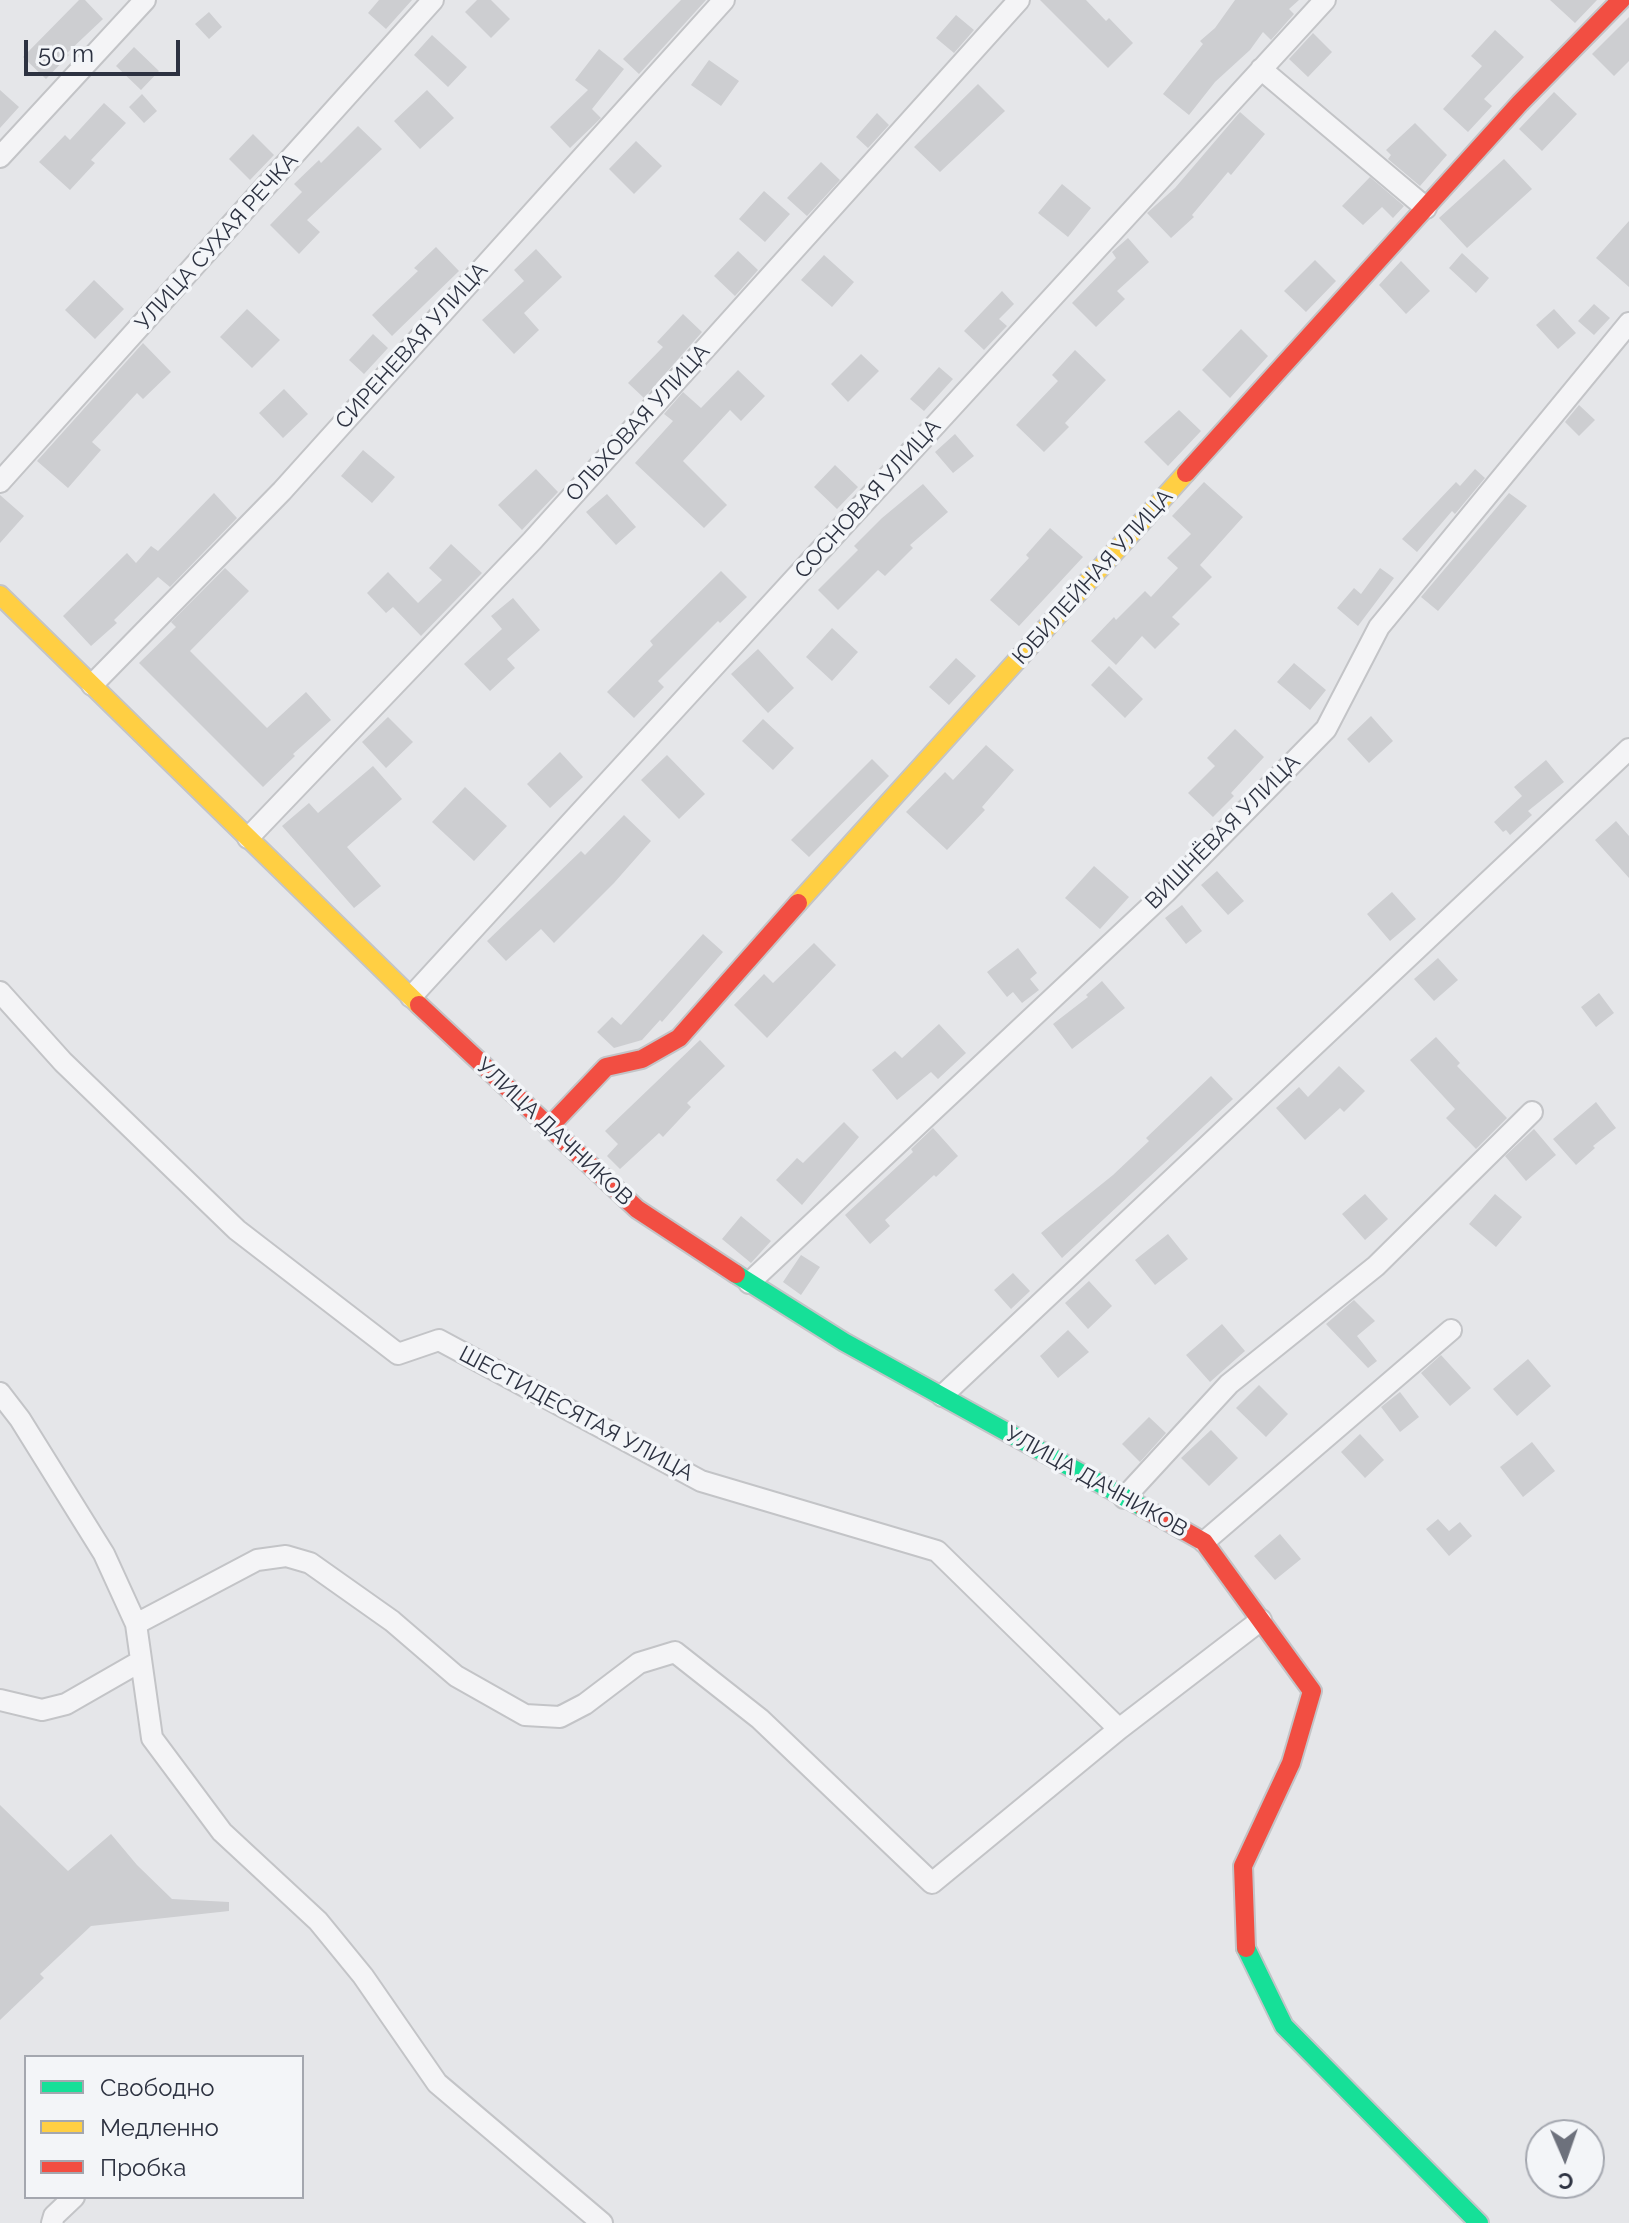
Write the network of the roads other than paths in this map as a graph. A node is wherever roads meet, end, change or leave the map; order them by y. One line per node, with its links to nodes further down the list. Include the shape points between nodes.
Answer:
1 (145, 0): 8 (street)
2 (433, 0): 11 (street, УЛИЦА СУХАЯ РЕЧКА)
3 (724, 0): 13 (street, СИРЕНЕВАЯ УЛИЦА, via 282,491)
4 (1019, 0): 15 (street, ОЛЬХОВАЯ УЛИЦА, via 532,541)
5 (1325, 0): 7 (street, СОСНОВАЯ УЛИЦА)
6 (1621, 0): 9 (street, ЮБИЛЕЙНАЯ УЛИЦА)
7 (1261, 69): 9 (street); 17 (street, СОСНОВАЯ УЛИЦА)
8 (0, 157)
9 (1426, 208): 19 (street, ЮБИЛЕЙНАЯ УЛИЦА, via 679,1038 642,1059 606,1067)
10 (1629, 323): 20 (street, ВИШНЁВАЯ УЛИЦА, via 1379,627 1326,729 1165,893)
11 (0, 482)
12 (0, 595): 13 (street, УЛИЦА ДАЧНИКОВ)
13 (92, 685): 15 (street, УЛИЦА ДАЧНИКОВ)
14 (1629, 749): 23 (street)
15 (248, 838): 17 (street, УЛИЦА ДАЧНИКОВ)
16 (0, 992): 30 (street, ШЕСТИДЕСЯТАЯ УЛИЦА, via 63,1062 237,1230 398,1354 439,1340 701,1481 937,1551)
17 (411, 997): 19 (street, УЛИЦА ДАЧНИКОВ)
18 (1532, 1112): 24 (street, via 1376,1266 1229,1384)
19 (549, 1127): 20 (street, УЛИЦА ДАЧНИКОВ, via 637,1209)
20 (749, 1283): 23 (street, УЛИЦА ДАЧНИКОВ)
21 (1451, 1330): 25 (street)
22 (0, 1393): 27 (street, via 104,1554)
23 (942, 1396): 24 (street, УЛИЦА ДАЧНИКОВ)
24 (1124, 1498): 25 (street, УЛИЦА ДАЧНИКОВ)
25 (1204, 1542): 26 (street)
26 (1261, 1620): 30 (street); 34 (street, via 1312,1691 1291,1763 1243,1866 1244,1945 1284,2026)
27 (136, 1624): 28 (street); 30 (street, via 257,1560 286,1556 310,1563 392,1621 456,1676 525,1715 560,1717 639,1663 675,1652 760,1719 932,1883)
28 (141, 1661): 29 (street, via 66,1704 42,1710); 33 (street, via 152,1738 222,1832 318,1921 437,2083)
29 (0, 1700)
30 (1119, 1729)
31 (72, 2199): 32 (street)
32 (52, 2223)
33 (602, 2223)
34 (1479, 2223)

